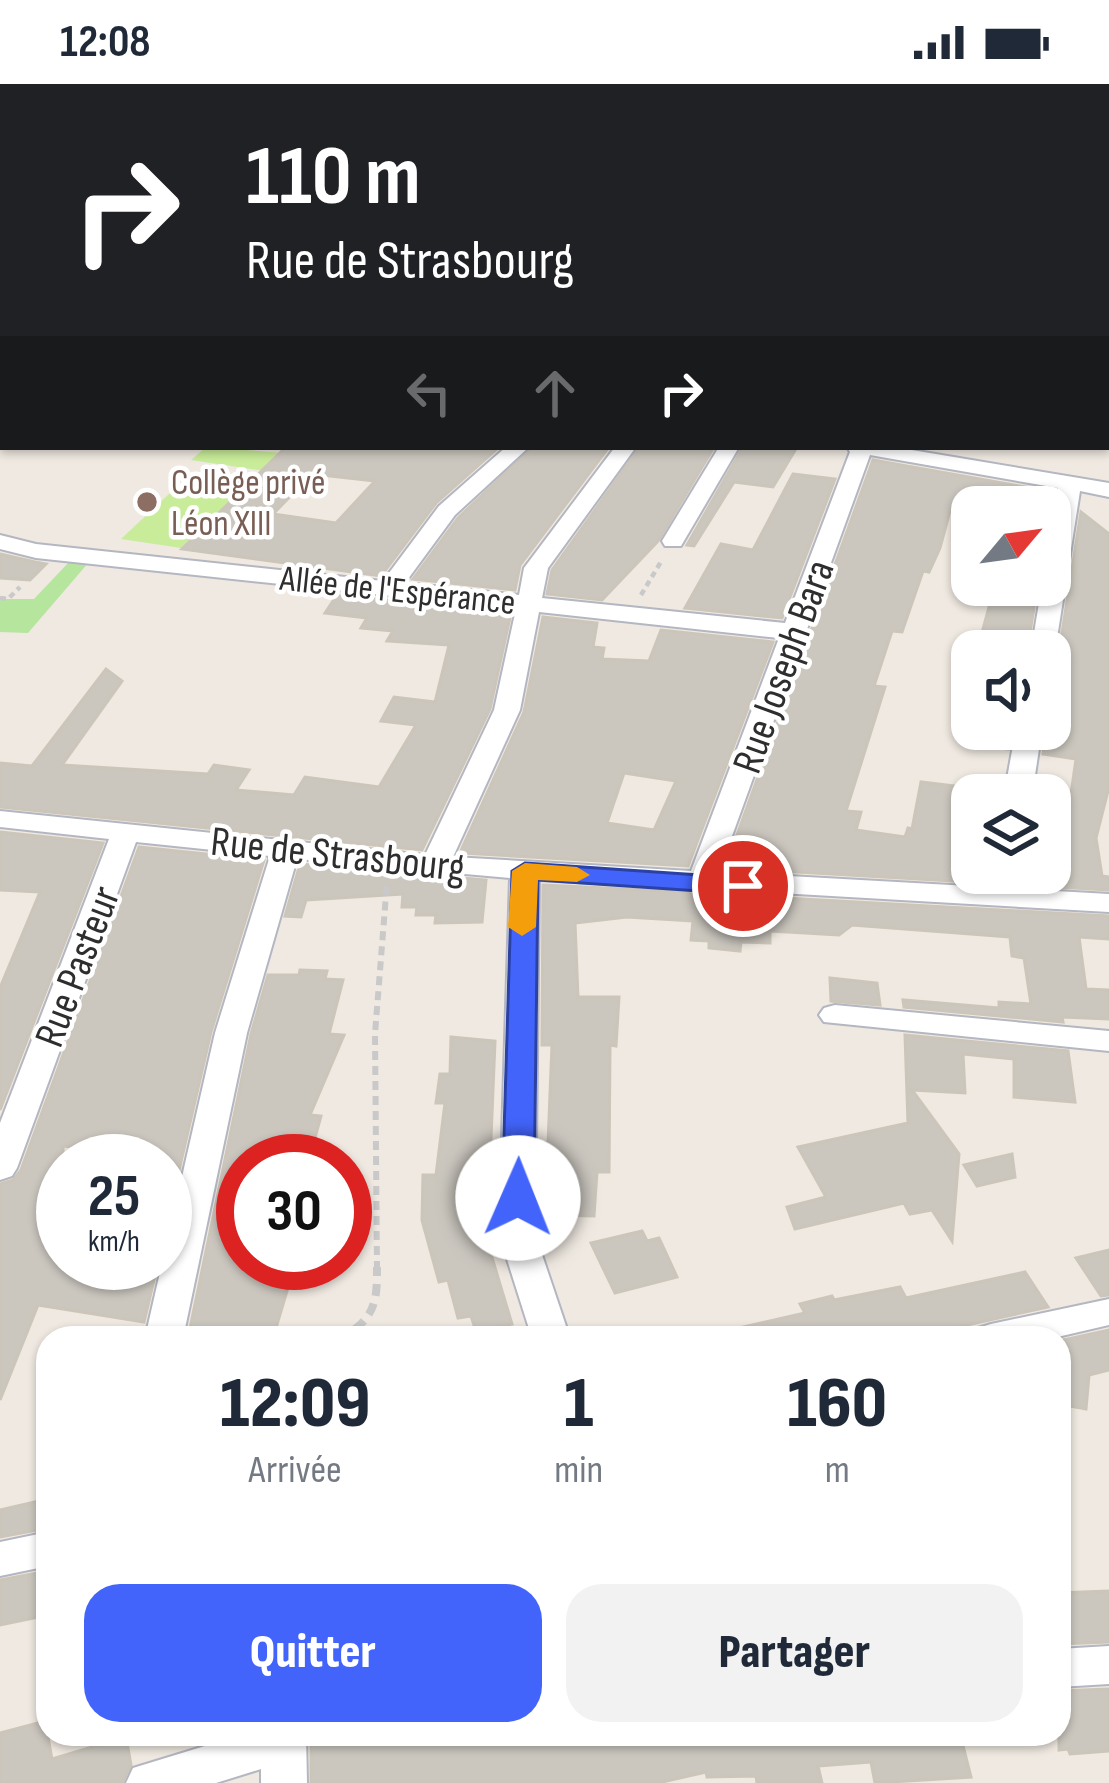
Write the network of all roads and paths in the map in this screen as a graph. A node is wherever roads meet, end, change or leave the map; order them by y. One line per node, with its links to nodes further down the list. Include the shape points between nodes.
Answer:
1 (515, 450): 11 (street, via 421,536)
2 (624, 450): 13 (street, via 536,568)
3 (727, 450): 8 (street)
4 (872, 450): 16 (street, Rue Joseph Bara)
5 (884, 450): 6 (street)
6 (1070, 483): 7 (street); 15 (street)
7 (1109, 490)
8 (673, 541): 14 (path)
9 (0, 542): 11 (street, Allée de l'Espérance)
10 (20, 587): 12 (path)
11 (391, 588): 13 (street, Allée de l'Espérance)
12 (0, 598)
13 (528, 603): 14 (street, Allée de l'Espérance); 21 (street, via 507,710)
14 (630, 611): 16 (street, Allée de l'Espérance)
15 (1046, 630)
16 (796, 632): 23 (street, Rue Joseph Bara)
17 (0, 819): 18 (street, Rue de Strasbourg)
18 (126, 832): 19 (street, Rue de Strasbourg); 29 (street, Rue Pasteur)
19 (286, 849): 20 (street, Rue de Strasbourg); 31 (street, via 231,1033)
20 (389, 860): 21 (street, Rue de Strasbourg); 32 (path, via 375,1034 376,1295)
21 (435, 865): 22 (street, Rue de Strasbourg)
22 (525, 871): 23 (street, Rue de Strasbourg); 33 (street, via 517,1234)
23 (700, 884): 24 (street, Rue de Strasbourg)
24 (951, 886)
25 (1053, 894): 26 (street, Rue de Strasbourg)
26 (1109, 903)
27 (835, 1015): 28 (street)
28 (1109, 1041)
29 (0, 1168)
30 (1109, 1312): 34 (street)
31 (167, 1326)
32 (359, 1326)
33 (546, 1326)
34 (1045, 1326)
35 (36, 1552): 36 (street)
36 (0, 1559)
37 (1109, 1665): 38 (street)
38 (1071, 1667)
39 (284, 1753): 40 (street)
40 (149, 1783)

